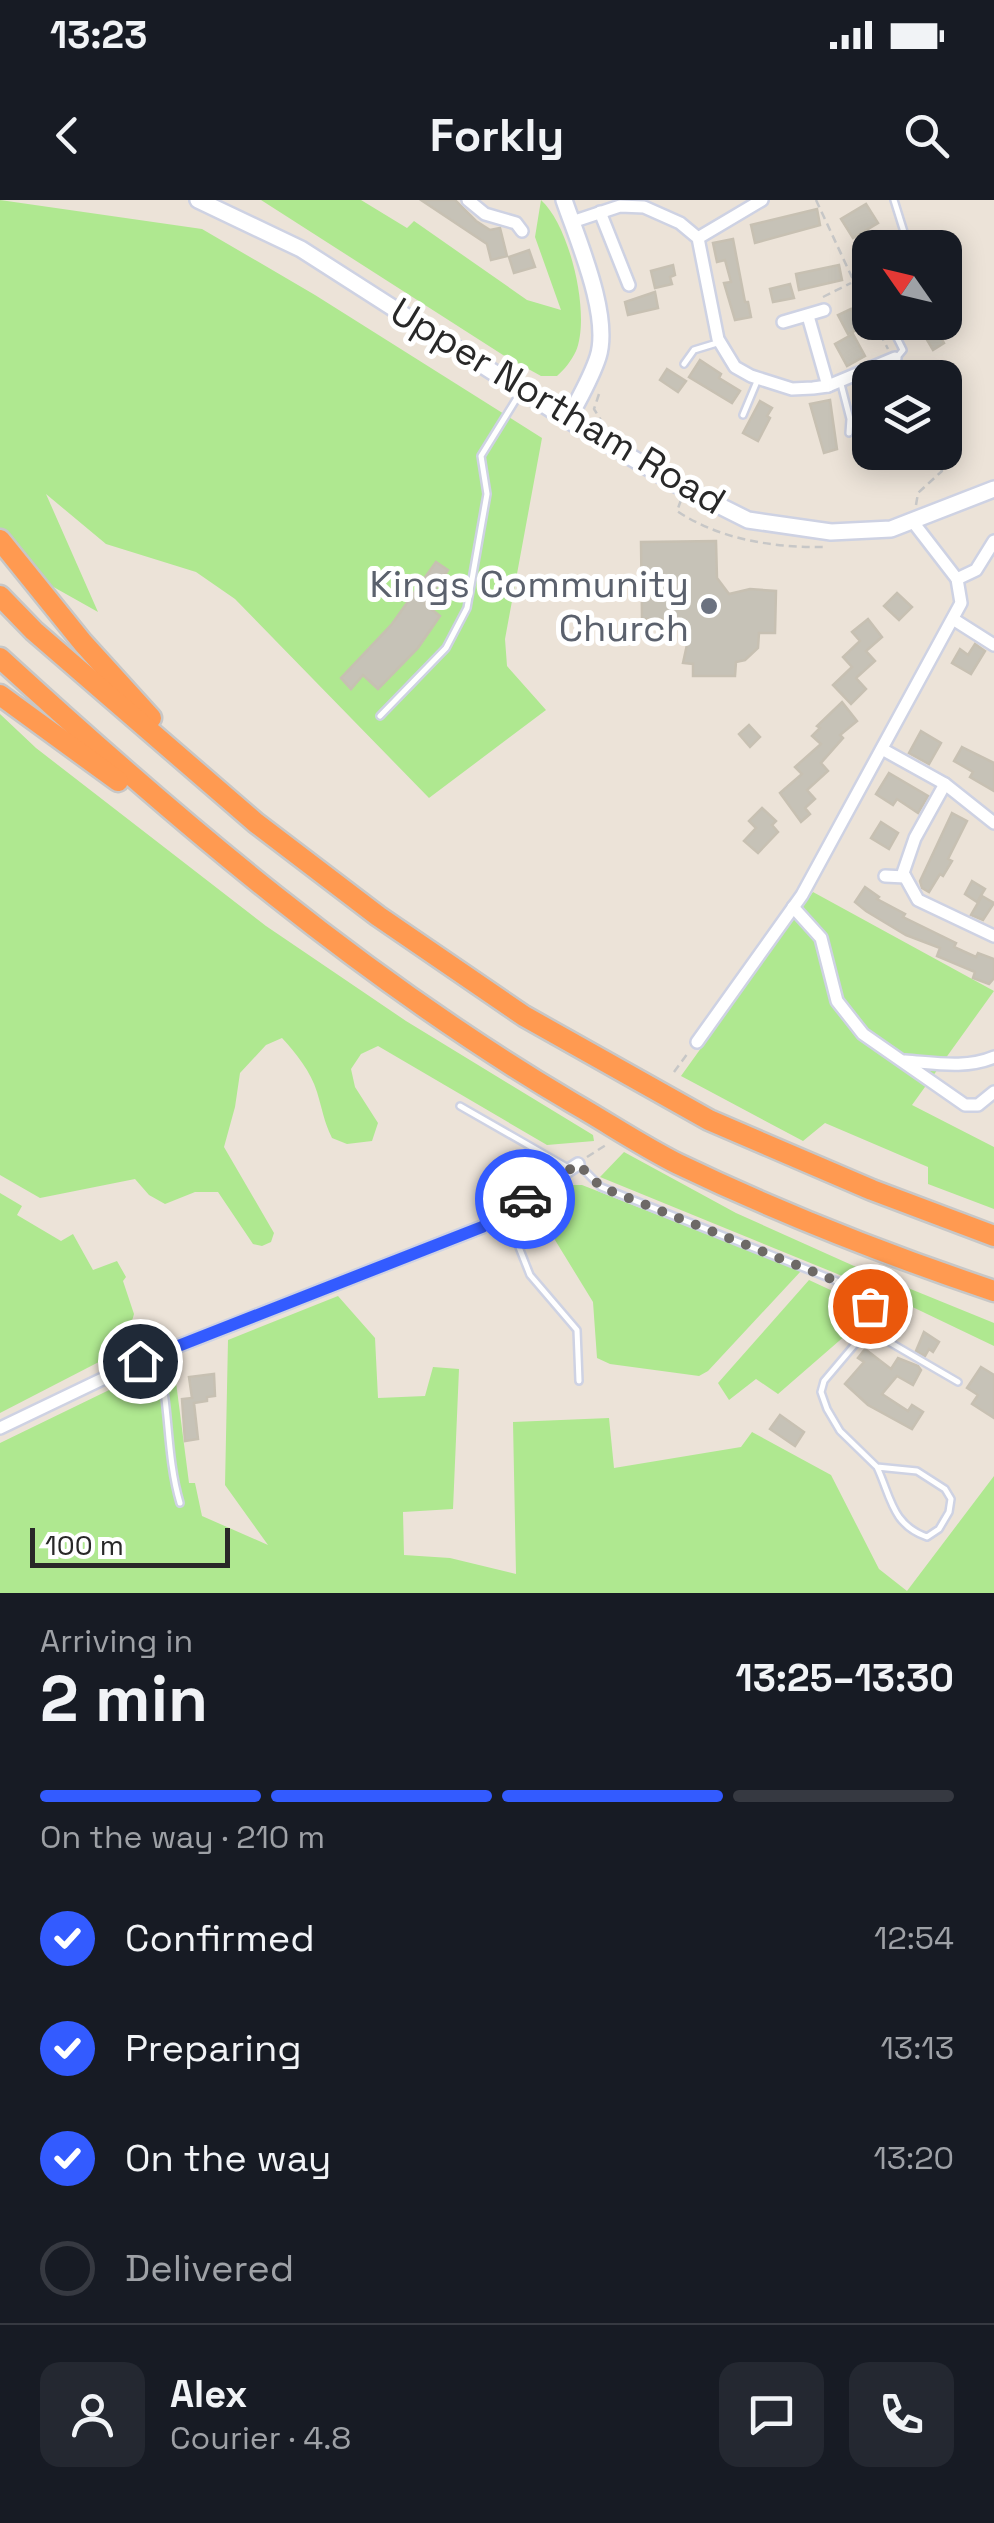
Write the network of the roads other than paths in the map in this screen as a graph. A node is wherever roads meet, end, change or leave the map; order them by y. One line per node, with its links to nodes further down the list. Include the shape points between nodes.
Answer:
1 (198, 200): 22 (main road, Upper Northam Road, via 302,249)
2 (468, 200): 9 (street, via 486,214)
3 (564, 200): 8 (main road)
4 (757, 200): 11 (street)
5 (894, 200): 10 (lane)
6 (640, 203): 7 (street); 11 (street)
7 (600, 212): 8 (street); 12 (street)
8 (572, 222): 24 (main road, via 602,338)
9 (521, 224)
10 (903, 230)
11 (698, 238): 17 (street)
12 (629, 285)
13 (824, 310): 14 (street)
14 (808, 316): 15 (street); 21 (street)
15 (783, 322)
16 (898, 340): 18 (lane, via 902,350)
17 (720, 342): 19 (lane, via 694,350); 20 (street, via 734,368)
18 (894, 358): 21 (street)
19 (684, 364)
20 (758, 379): 21 (street, via 792,388); 23 (lane)
21 (834, 384): 25 (lane, via 850,418)
22 (522, 390): 24 (main road, Upper Northam Road); 36 (lane, via 482,456 487,494 468,608 446,648)
23 (743, 415)
24 (568, 420): 27 (main road, Upper Northam Road, via 748,520 846,531)
25 (849, 433)
26 (994, 489): 27 (main road, Upper Northam Road)
27 (913, 522): 30 (street)
28 (0, 540): 38 (highway)
29 (994, 541): 30 (street, via 976,570)
30 (956, 579): 32 (street, via 962,604)
31 (0, 596): 38 (highway)
32 (954, 619): 33 (street); 37 (street)
33 (994, 645)
34 (0, 658): 41 (highway)
35 (0, 695): 41 (highway)
36 (380, 716)
37 (882, 749): 39 (street); 44 (street)
38 (208, 781): 53 (highway, via 378,916 524,1016 709,1120)
39 (945, 784): 40 (street); 43 (street, via 915,838)
40 (994, 824)
41 (210, 845): 54 (highway, via 493,1056 676,1163 896,1258)
42 (885, 876): 43 (street)
43 (904, 877): 45 (street, via 918,900)
44 (794, 907): 46 (street); 48 (street, via 821,938 837,1001 863,1034)
45 (994, 936)
46 (696, 1042)
47 (994, 1057): 48 (street, via 958,1064)
48 (901, 1060): 49 (street, via 966,1105 978,1105)
49 (994, 1092)
50 (460, 1106): 51 (lane)
51 (574, 1166): 52 (street); 55 (lane, via 601,1187 849,1286 870,1306)
52 (489, 1222): 56 (street); 57 (lane, via 513,1232 530,1275 577,1330)
53 (994, 1236)
54 (994, 1291)
55 (872, 1332): 58 (lane); 60 (lane, via 824,1381 822,1392 840,1431)
56 (158, 1354): 59 (street); 61 (lane)
57 (579, 1382)
58 (958, 1382)
59 (0, 1428)
60 (877, 1467): 60 (lane, via 917,1471 945,1489 951,1499 939,1529 927,1537 901,1522)
61 (180, 1503)

